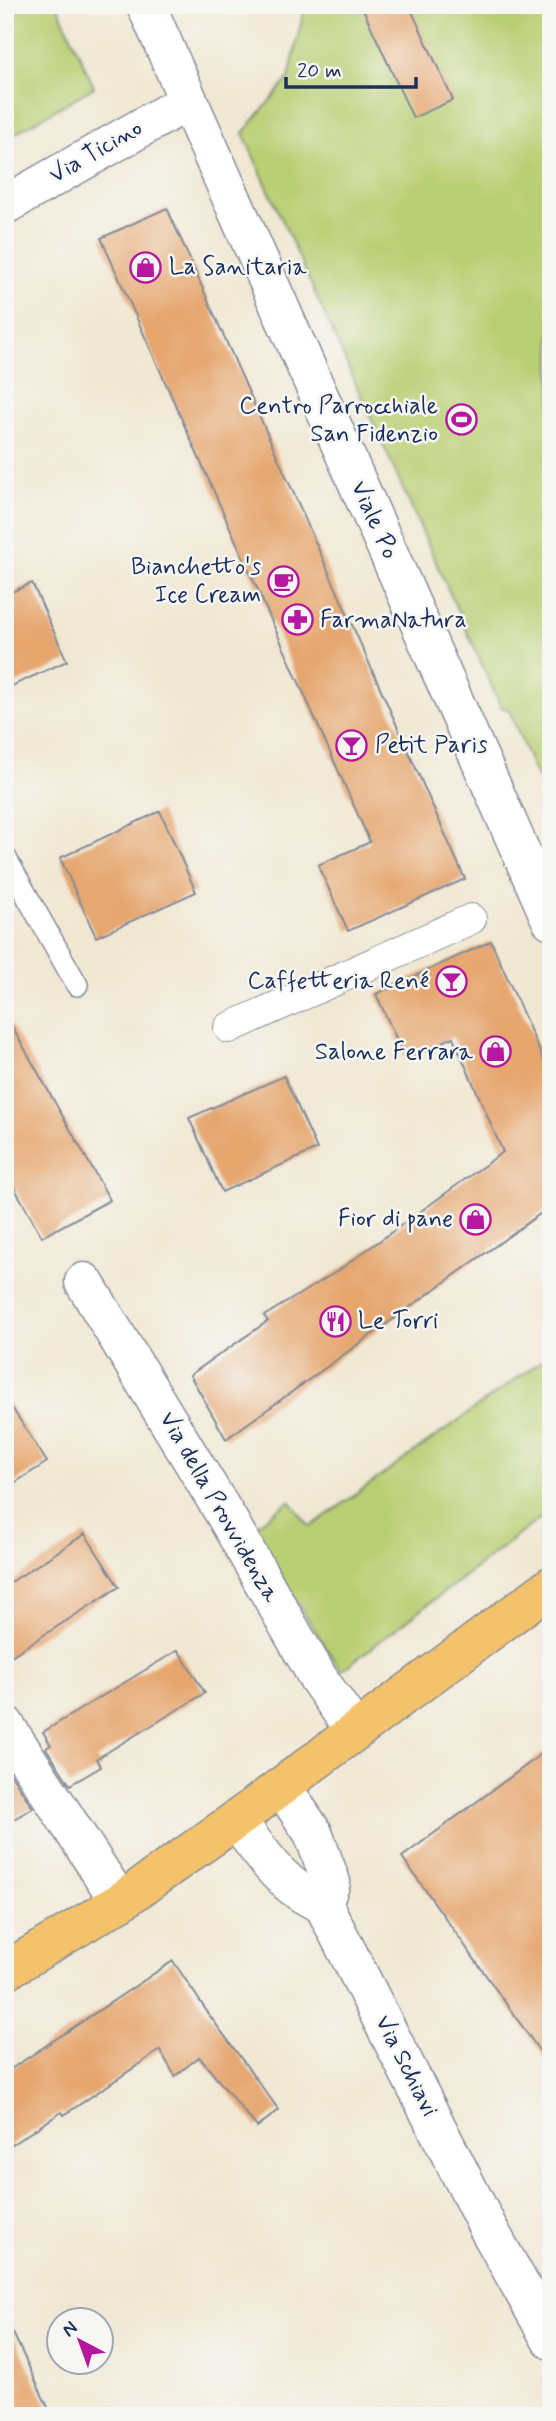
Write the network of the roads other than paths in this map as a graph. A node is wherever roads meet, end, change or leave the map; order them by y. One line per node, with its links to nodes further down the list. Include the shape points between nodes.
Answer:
1 (145, 5): 2 (street, Viale Po)
2 (188, 101): 3 (street, Via Ticino); 6 (street, Viale Po)
3 (5, 205)
4 (5, 857): 7 (lane)
5 (471, 919): 8 (street)
6 (551, 920)
7 (77, 985)
8 (229, 1028)
9 (84, 1282): 12 (street, Via della Provvidenza, via 318,1678)
10 (551, 1586): 12 (main road)
11 (5, 1725): 15 (street)
12 (355, 1731): 13 (main road)
13 (282, 1787): 14 (main road); 16 (street, via 313,1833 331,1882)
14 (236, 1820): 15 (main road); 16 (street, via 273,1869 304,1897)
15 (120, 1902): 17 (main road)
16 (323, 1904): 18 (street, Via Schiavi, via 488,2228)
17 (5, 1971)
18 (551, 2340)

